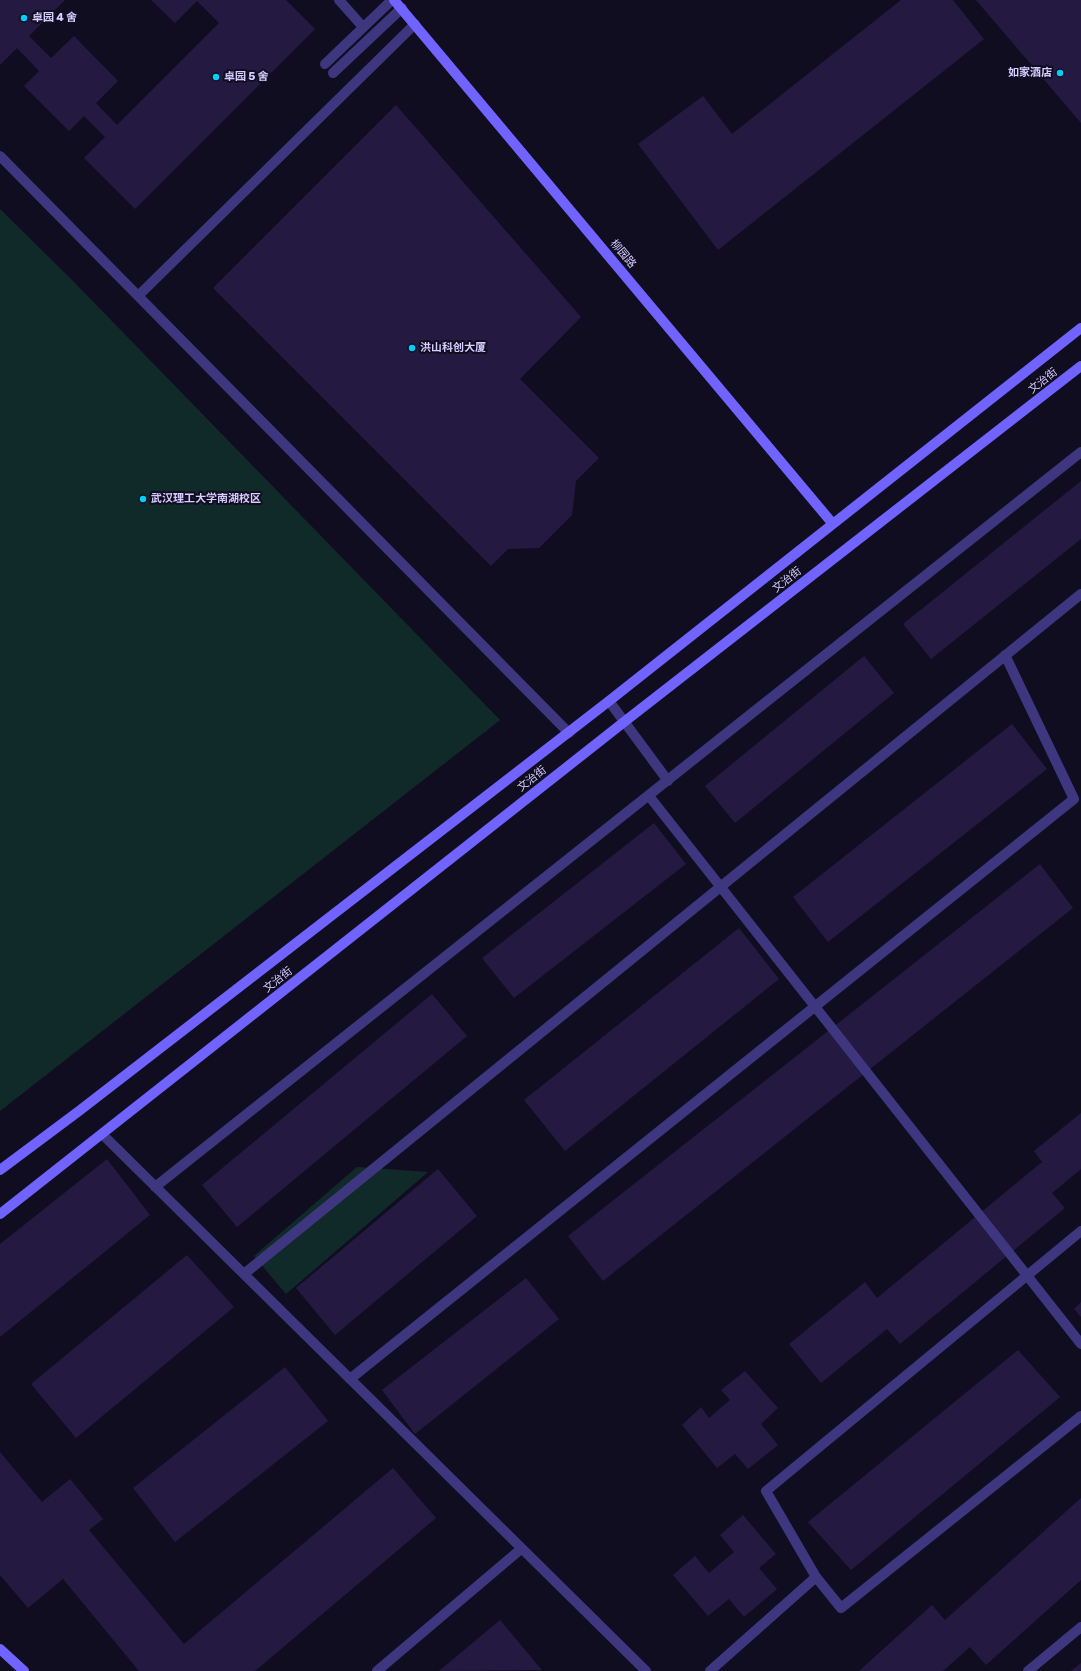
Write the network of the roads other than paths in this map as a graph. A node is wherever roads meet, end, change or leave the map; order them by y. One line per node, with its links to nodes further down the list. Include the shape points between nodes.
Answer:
1 (339, 0): 5 (street)
2 (393, 0): 3 (main road, 柳园路); 5 (street)
3 (402, 8): 4 (main road, 柳园路); 7 (street)
4 (415, 24): 9 (street); 13 (main road, 柳园路)
5 (363, 28): 6 (street)
6 (325, 64)
7 (333, 73)
8 (0, 156): 9 (street)
9 (138, 296): 18 (street)
10 (1081, 328): 13 (main road, 文治街)
11 (1081, 366): 17 (main road, 文治街)
12 (1081, 452): 19 (street)
13 (833, 524): 16 (main road, 文治街)
14 (1081, 594): 15 (street)
15 (1006, 655): 21 (street); 22 (street, via 1074,798)
16 (609, 702): 17 (street); 18 (main road, 文治街)
17 (624, 722): 19 (street); 23 (main road, 文治街)
18 (569, 732): 24 (main road, 文治街)
19 (668, 780): 20 (street)
20 (649, 796): 21 (street); 25 (street)
21 (721, 887): 22 (street); 28 (street)
22 (815, 1006): 29 (street); 31 (street)
23 (102, 1134): 25 (street); 26 (main road, 文治街)
24 (0, 1170)
25 (155, 1187): 28 (street)
26 (0, 1214)
27 (1081, 1231): 29 (street)
28 (244, 1274): 31 (street)
29 (1027, 1276): 30 (street); 34 (street, via 766,1491)
30 (1081, 1344)
31 (350, 1379): 33 (street)
32 (1081, 1416): 34 (street, via 841,1608)
33 (522, 1549): 38 (street); 39 (street)
34 (816, 1577): 40 (street)
35 (1081, 1627): 41 (street)
36 (0, 1649): 37 (main road)
37 (24, 1671)
38 (377, 1671)
39 (646, 1671)
40 (710, 1671)
41 (1028, 1671)

